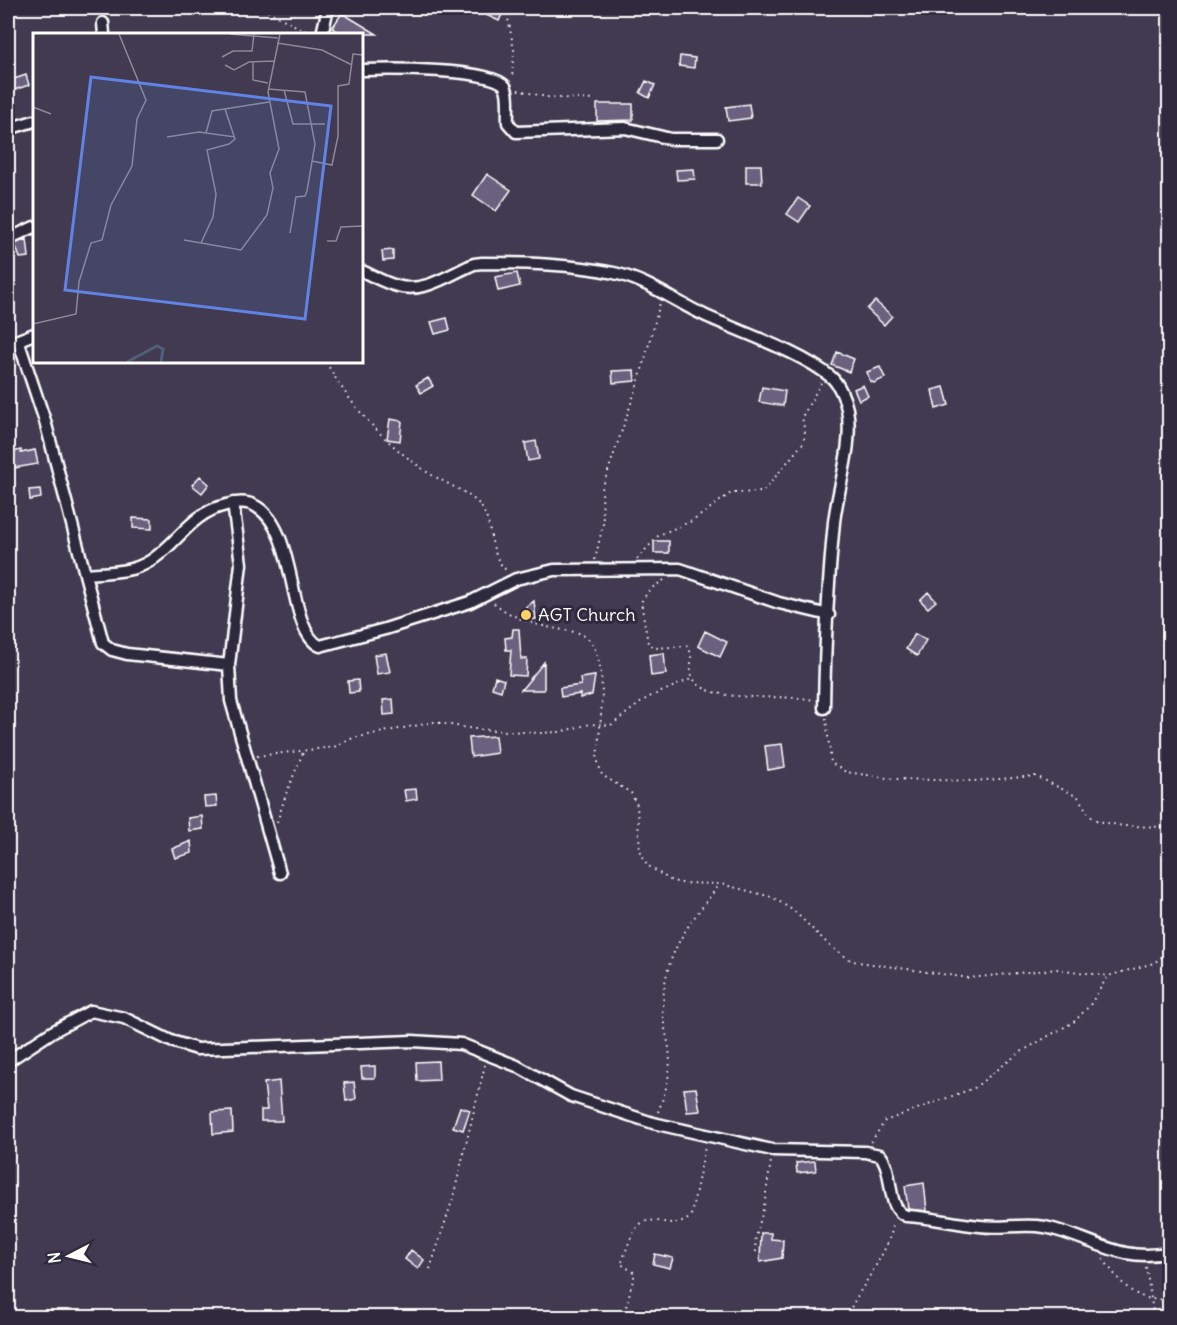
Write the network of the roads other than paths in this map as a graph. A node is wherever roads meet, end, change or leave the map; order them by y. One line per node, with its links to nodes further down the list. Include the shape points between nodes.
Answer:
1 (328, 8): 2 (street)
2 (322, 33)
3 (363, 70): 6 (street, via 445,71 507,86 508,123 516,132 625,128 670,139)
4 (33, 120): 5 (street)
5 (8, 129)
6 (717, 139)
7 (33, 227): 8 (street)
8 (8, 239)
9 (363, 272): 14 (street, via 395,286 415,288 474,264 552,265 615,273 663,292 832,379 843,396 848,425 834,520)
10 (33, 334): 11 (street)
11 (13, 342): 13 (street, via 45,421)
12 (233, 503): 13 (street, via 200,514 150,561 133,568); 14 (street, via 257,507 276,530 308,636 320,646 385,629 484,596 516,579 554,570 680,570); 15 (street, via 241,564)
13 (87, 574): 15 (street, via 100,633 112,650)
14 (829, 615): 16 (street)
15 (229, 665): 17 (street, via 231,701)
16 (824, 708)
17 (280, 873)
18 (8, 1061): 19 (street, via 91,1011 124,1018 197,1049 434,1041 461,1044 517,1066 571,1096 653,1123 772,1150 880,1155 886,1162 898,1213 981,1227 1043,1227 1113,1251 1145,1257)
19 (1170, 1252)

